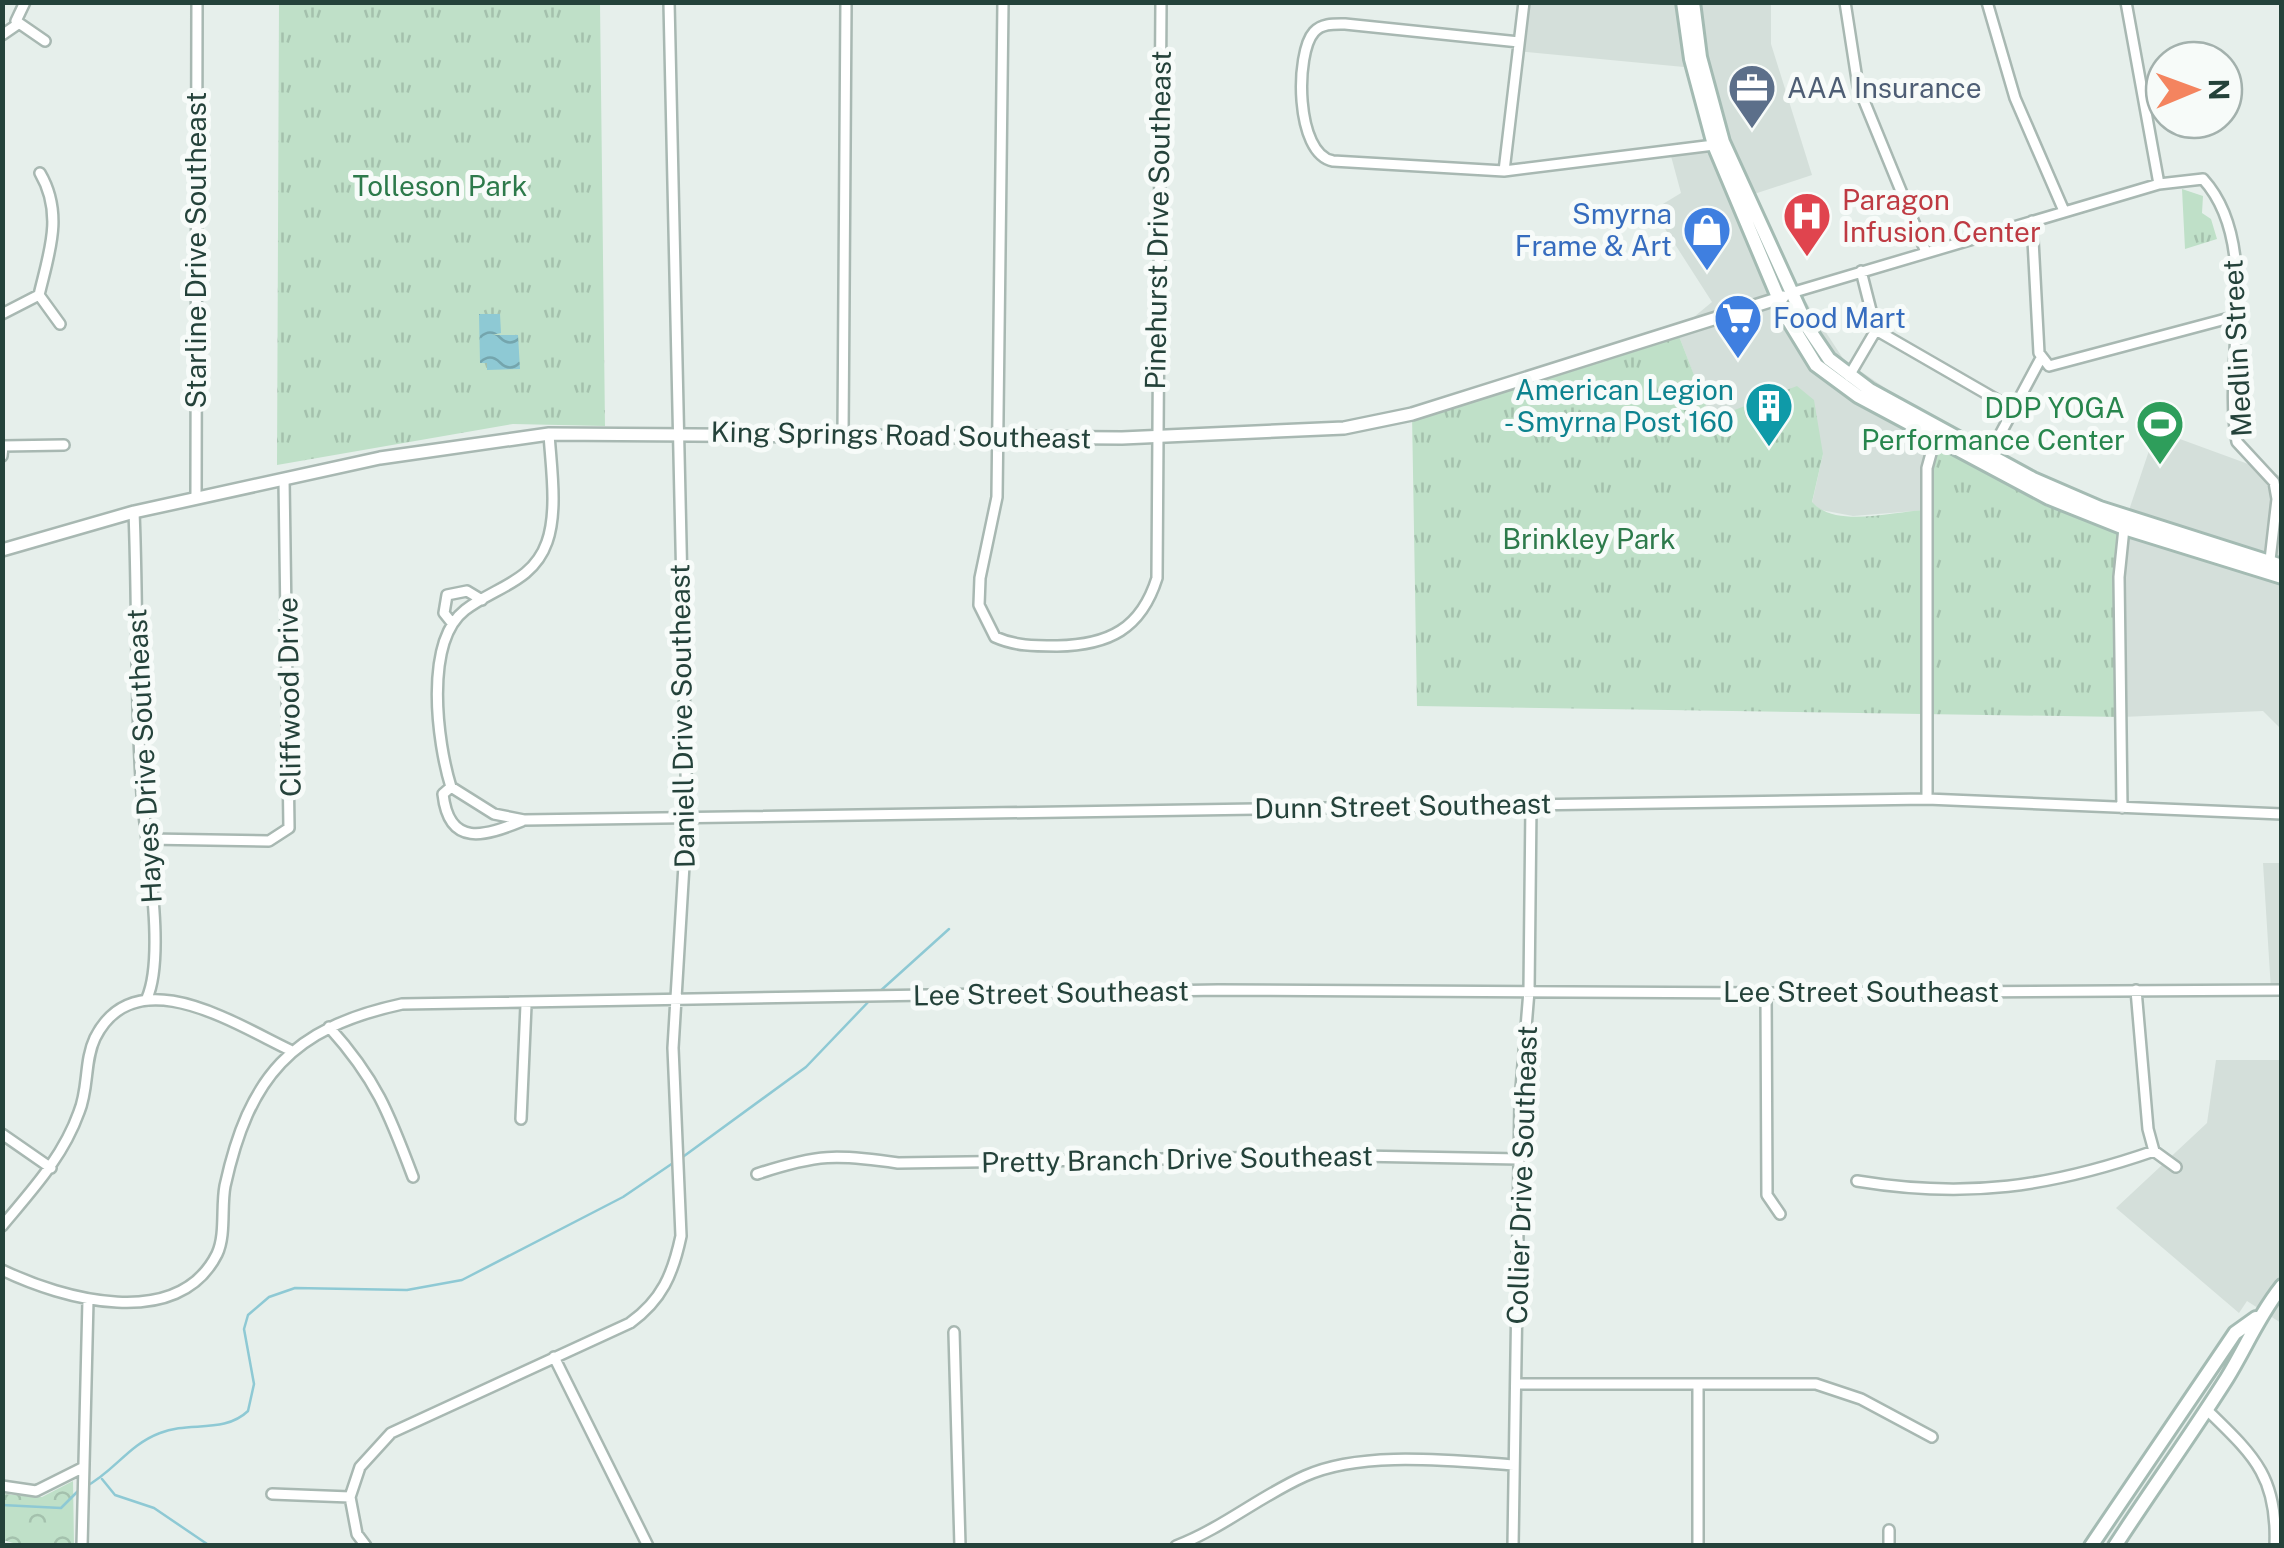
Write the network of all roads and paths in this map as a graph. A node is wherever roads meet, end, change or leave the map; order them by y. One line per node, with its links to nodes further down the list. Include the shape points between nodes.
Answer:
1 (25, 2): 13 (street)
2 (197, 2): 44 (street, Starline Drive Southeast)
3 (669, 2): 34 (street, Daniell Drive Southeast)
4 (846, 2): 36 (street)
5 (1003, 2): 37 (street)
6 (1161, 2): 38 (street, Pinehurst Drive Southeast)
7 (1524, 2): 16 (street)
8 (1683, 2): 17 (main road)
9 (1693, 2): 26 (main road, via 1723,142)
10 (1845, 2): 23 (street, via 1858,86)
11 (1986, 2): 21 (street, via 2015,98)
12 (2126, 2): 20 (street)
13 (18, 24): 14 (street); 15 (street)
14 (2, 35)
15 (45, 41)
16 (1519, 42): 18 (street); 18 (street, via 1332,24 1316,30 1308,49 1306,134 1324,159)
17 (1714, 145): 18 (street); 26 (main road)
18 (1504, 171)
19 (40, 173): 25 (street, via 56,220)
20 (2159, 184): 21 (street, Medlin Street); 28 (street, Medlin Street, via 2194,177 2209,186 2232,251)
21 (2064, 211): 22 (street, Medlin Street)
22 (2032, 221): 23 (street, Medlin Street); 31 (street)
23 (1926, 252): 24 (street, Medlin Street)
24 (1861, 271): 26 (street, Medlin Street); 30 (street)
25 (38, 296): 27 (street); 29 (street)
26 (1785, 296): 32 (main road); 38 (street, King Springs Road Southeast, via 1390,420 1304,432); 39 (main road, via 1804,348 1828,376)
27 (2, 314)
28 (2237, 316): 31 (street, via 2061,364 2049,366); 48 (street, Medlin Street, via 2236,435 2276,490)
29 (60, 324)
30 (1876, 330): 32 (street); 33 (street)
31 (2041, 358): 33 (street)
32 (1849, 376): 42 (main road)
33 (2013, 409): 42 (street)
34 (675, 432): 35 (street, King Springs Road Southeast); 36 (street, King Springs Road Southeast); 57 (street, Daniell Drive Southeast)
35 (549, 434): 43 (street, King Springs Road Southeast, via 425,449); 50 (street, Dunn Street Southeast, via 547,542 524,576)
36 (842, 436): 37 (street, King Springs Road Southeast)
37 (998, 436): 38 (street, King Springs Road Southeast); 38 (street, Pinehurst Drive Southeast, via 997,497 980,605 995,637 1032,646 1104,642 1140,617 1157,578)
38 (1156, 437)
39 (1935, 440): 46 (main road); 53 (street, via 1927,468)
40 (64, 445): 41 (street, via 3,446)
41 (2, 456)
42 (1988, 456): 48 (main road, via 2100,508)
43 (284, 479): 44 (street, King Springs Road Southeast); 59 (street, Cliffwood Drive, via 289,828 270,841)
44 (196, 498): 45 (street, King Springs Road Southeast)
45 (134, 512): 47 (street, King Springs Road Southeast); 59 (street, Hayes Drive Southeast)
46 (2124, 528): 49 (main road); 55 (street)
47 (2, 550)
48 (2276, 563)
49 (2282, 577)
50 (482, 600): 51 (street, Dunn Street Southeast); 51 (street, Dunn Street Southeast, via 467,592 447,595 444,613)
51 (452, 623): 52 (street, Dunn Street Southeast, via 439,658 444,766)
52 (451, 787): 58 (street, Dunn Street Southeast, via 494,814); 58 (street, Dunn Street Southeast, via 444,794 446,812 460,830 476,836)
53 (1928, 798): 54 (street, Dunn Street Southeast); 55 (street, Dunn Street Southeast)
54 (1532, 804): 57 (street, Dunn Street Southeast); 60 (street, Collier Drive Southeast)
55 (2122, 808): 56 (street, Dunn Street Southeast)
56 (2282, 814)
57 (687, 816): 58 (street, Dunn Street Southeast); 65 (street, Daniell Drive Southeast)
58 (524, 820)
59 (148, 839): 64 (street, Hayes Drive Southeast, via 154,981)
60 (1529, 990): 63 (street, Lee Street Southeast); 65 (street, Lee Street Southeast); 72 (street, Collier Drive Southeast)
61 (2136, 990): 62 (street, Lee Street Southeast); 63 (street, Lee Street Southeast); 71 (street)
62 (2282, 990)
63 (1766, 994): 78 (street, via 1767,1196)
64 (147, 998): 68 (street, via 198,1008); 74 (street, via 116,1008 93,1041 81,1109)
65 (679, 1000): 66 (street, Lee Street Southeast); 85 (street, Daniell Drive Southeast, via 672,1048 680,1236 675,1264 650,1309)
66 (526, 1004): 67 (street, Lee Street Southeast, via 402,1004); 69 (street)
67 (329, 1027): 68 (street, Lee Street Southeast); 76 (street, via 392,1117)
68 (290, 1050): 82 (street, Lee Street Southeast, via 245,1117 224,1191 218,1252 202,1276 159,1299)
69 (521, 1118)
70 (2, 1134): 74 (street)
71 (2154, 1150): 73 (street); 77 (street, via 2043,1184 1916,1189)
72 (1519, 1159): 75 (street, Pretty Branch Drive Southeast, via 898,1163 836,1154); 86 (street, Collier Drive Southeast)
73 (2176, 1167)
74 (51, 1168): 79 (street)
75 (758, 1174)
76 (413, 1177)
77 (1857, 1182)
78 (1780, 1214)
79 (2, 1226)
80 (2, 1270): 82 (street, Lee Street Southeast)
81 (2282, 1286): 83 (main road)
82 (88, 1300): 93 (street)
83 (2258, 1316): 88 (main road, via 2244,1352); 94 (main road, via 2235,1332)
84 (954, 1332): 103 (street)
85 (554, 1357): 97 (street, Daniell Drive Southeast, via 391,1433 360,1467); 102 (street)
86 (1516, 1384): 87 (street); 92 (street, Collier Drive Southeast)
87 (1698, 1387): 91 (street, via 1816,1384 1861,1398); 106 (street)
88 (2206, 1410): 89 (street); 90 (main road)
89 (2218, 1422): 90 (street); 110 (street, via 2246,1447 2270,1486)
90 (2197, 1425): 99 (main road)
91 (1932, 1437)
92 (1514, 1465): 104 (street, via 1445,1460 1329,1468); 105 (street, Collier Drive Southeast)
93 (82, 1468): 95 (street, via 36,1491); 100 (street)
94 (2143, 1470): 99 (main road, via 2118,1517); 108 (main road)
95 (2, 1486)
96 (272, 1494): 97 (street)
97 (350, 1497): 101 (street)
98 (1889, 1530): 107 (street)
99 (2126, 1530): 109 (main road)
100 (82, 1546)
101 (366, 1546)
102 (648, 1546)
103 (960, 1546)
104 (1176, 1546)
105 (1513, 1546)
106 (1698, 1546)
107 (1889, 1546)
108 (2092, 1546)
109 (2116, 1546)
110 (2275, 1546)

